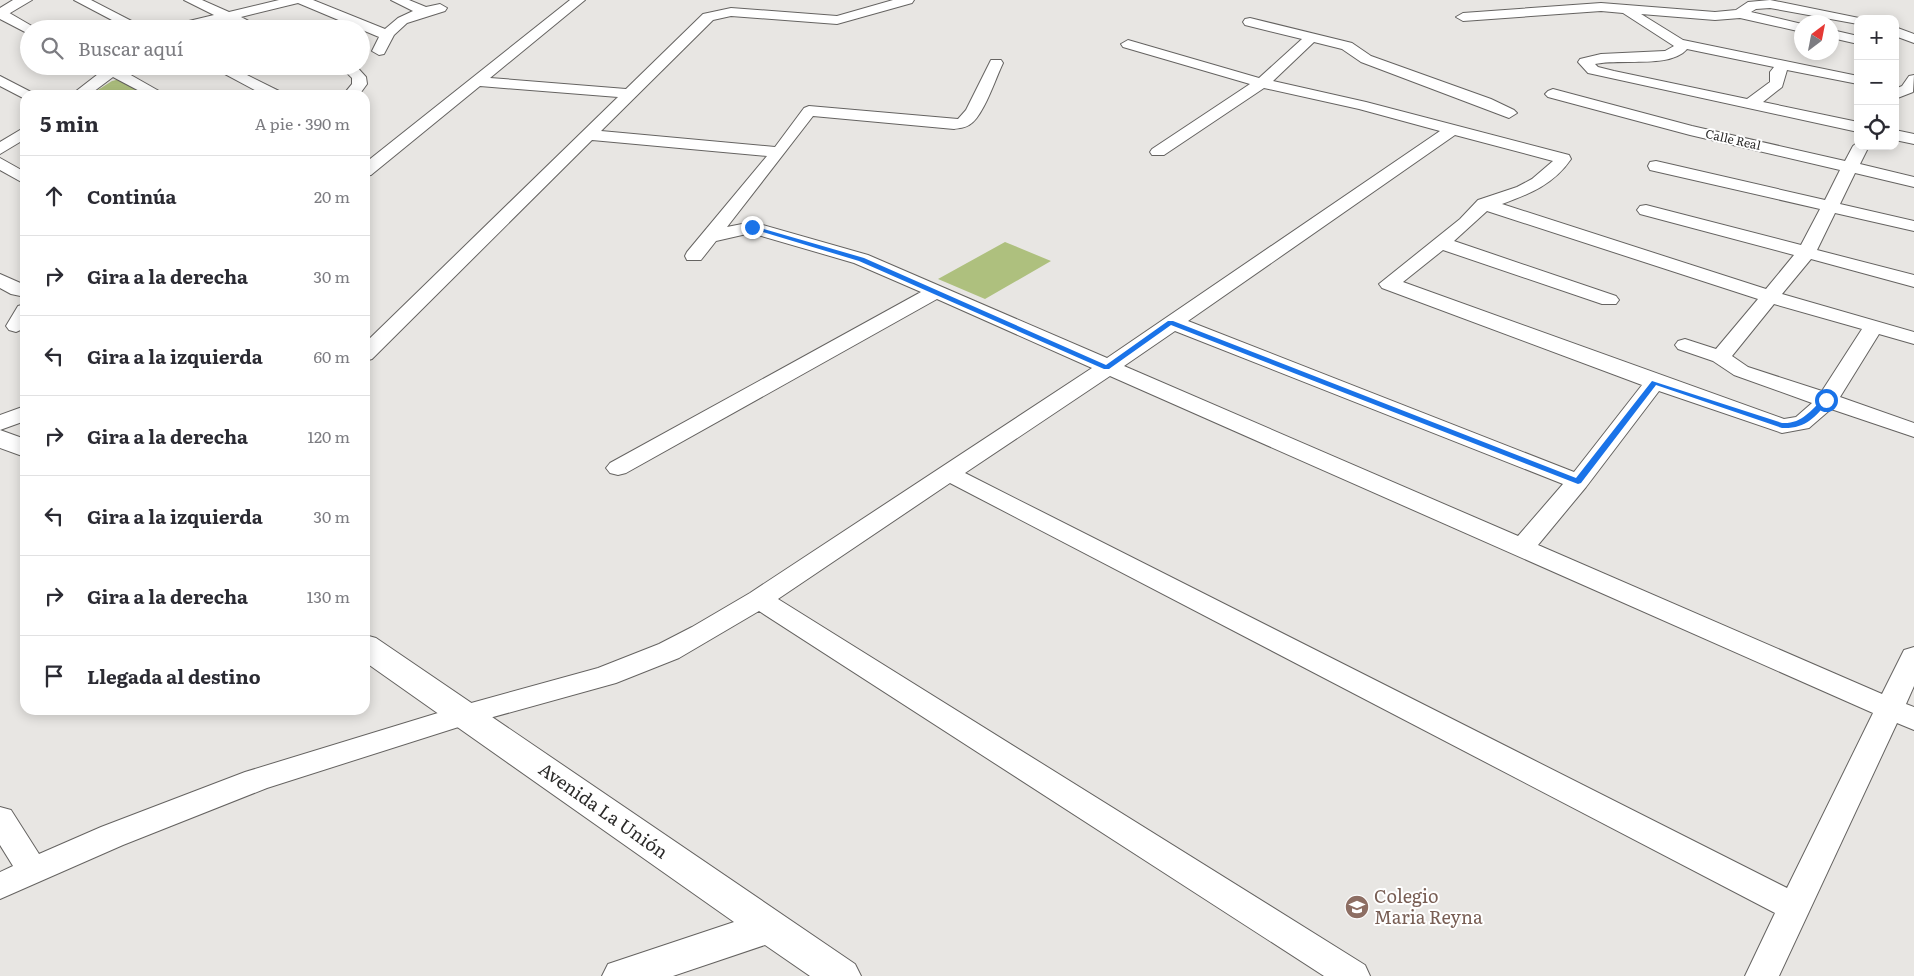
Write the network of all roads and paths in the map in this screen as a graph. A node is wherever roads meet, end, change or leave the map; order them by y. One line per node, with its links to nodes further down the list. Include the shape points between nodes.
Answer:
1 (24, 0): 9 (main road)
2 (80, 0): 17 (street)
3 (190, 0): 14 (street)
4 (296, 0): 14 (street)
5 (301, 0): 20 (street)
6 (398, 0): 12 (street)
7 (578, 0): 43 (street)
8 (908, 0): 51 (street, via 838,20 731,12 712,14)
9 (1, 7): 21 (street)
10 (440, 8): 12 (street)
11 (1638, 10): 13 (street, via 1709,16); 15 (street, via 1602,7); 31 (street, via 1630,14)
12 (424, 11): 26 (street, via 403,20)
13 (1739, 14): 16 (street, via 1754,4 1770,4); 23 (street)
14 (224, 15): 18 (street); 19 (street)
15 (1463, 17)
16 (1854, 19)
17 (121, 20)
18 (206, 20)
19 (236, 20)
20 (350, 20)
21 (20, 21)
22 (1250, 22): 27 (street)
23 (1794, 26)
24 (370, 28): 26 (street)
25 (1899, 33): 30 (street)
26 (385, 34): 33 (street)
27 (1313, 36): 44 (street); 54 (street, via 1347,46 1366,59)
28 (1839, 36): 29 (street)
29 (1854, 39)
30 (1914, 39)
31 (1679, 43): 35 (street); 53 (street, via 1681,47 1676,52 1666,55 1600,58 1585,62 1593,70 1614,76)
32 (1128, 44): 44 (street)
33 (379, 51)
34 (996, 63): 63 (street, via 967,120 962,123 809,111)
35 (1784, 64): 41 (street); 53 (street, via 1777,72 1776,84)
36 (102, 75): 45 (street)
37 (123, 75): 46 (street)
38 (235, 75): 47 (street)
39 (357, 75): 48 (street, via 360,84)
40 (1914, 78): 50 (street)
41 (1854, 79)
42 (0, 80): 49 (street)
43 (476, 81): 51 (street); 67 (street)
44 (1262, 83): 56 (street); 64 (street)
45 (84, 90)
46 (149, 90)
47 (266, 90)
48 (355, 90)
49 (20, 92)
50 (1902, 93)
51 (630, 94): 57 (street)
52 (1553, 94): 68 (street, Calle Real)
53 (1750, 105): 55 (street)
54 (1509, 113)
55 (1854, 126)
56 (1453, 129): 71 (street, via 1563,159 1538,183); 85 (street)
57 (586, 135): 63 (street); 89 (street)
58 (20, 136): 61 (street)
59 (1899, 136): 60 (street)
60 (1914, 139)
61 (0, 150)
62 (1859, 150): 68 (street)
63 (779, 152): 75 (street)
64 (1158, 152)
65 (0, 163): 69 (street)
66 (1656, 166): 72 (street)
67 (370, 167)
68 (1850, 167): 70 (street, Calle Real); 72 (street)
69 (20, 176)
70 (1914, 182)
71 (1484, 204): 76 (street); 83 (street)
72 (1829, 206): 74 (street); 77 (street)
73 (1646, 210): 77 (street)
74 (1914, 226)
75 (709, 237): 78 (street); 82 (street, via 757,227 861,259)
76 (1441, 243): 84 (street); 92 (street, via 1389,284)
77 (1806, 253): 80 (street); 83 (street)
78 (694, 256)
79 (0, 280): 81 (street)
80 (1914, 281)
81 (20, 290)
82 (936, 292): 91 (street); 99 (street)
83 (1771, 297): 86 (street); 90 (street)
84 (1608, 300)
85 (1171, 322): 91 (street); 101 (street)
86 (1874, 327): 87 (street); 93 (street)
87 (1914, 338)
88 (1685, 345): 90 (street)
89 (370, 349)
90 (1720, 358): 93 (street, via 1741,371)
91 (1107, 368): 100 (street); 102 (street)
92 (1655, 382): 93 (street, via 1782,426 1795,426 1804,421); 101 (street)
93 (1826, 400): 96 (street)
94 (20, 415): 95 (street)
95 (0, 423)
96 (1914, 430)
97 (0, 438): 98 (main road)
98 (20, 447)
99 (618, 468)
100 (948, 473): 103 (street); 111 (street)
101 (1578, 482): 102 (street)
102 (1522, 548): 106 (street)
103 (759, 599): 107 (street, via 702,634 638,664 606,676); 115 (street)
104 (370, 649): 107 (main road, Avenida La Unión)
105 (1914, 657): 106 (street)
106 (1902, 714): 111 (street)
107 (464, 715): 109 (street, via 256,780 112,836); 112 (main road, Avenida La Unión)
108 (0, 819): 109 (street)
109 (33, 871): 110 (street)
110 (0, 886)
111 (1795, 908): 116 (street)
112 (770, 927): 113 (main road); 114 (main road, Avenida La Unión)
113 (622, 976)
114 (841, 976)
115 (1353, 976)
116 (1762, 976)

